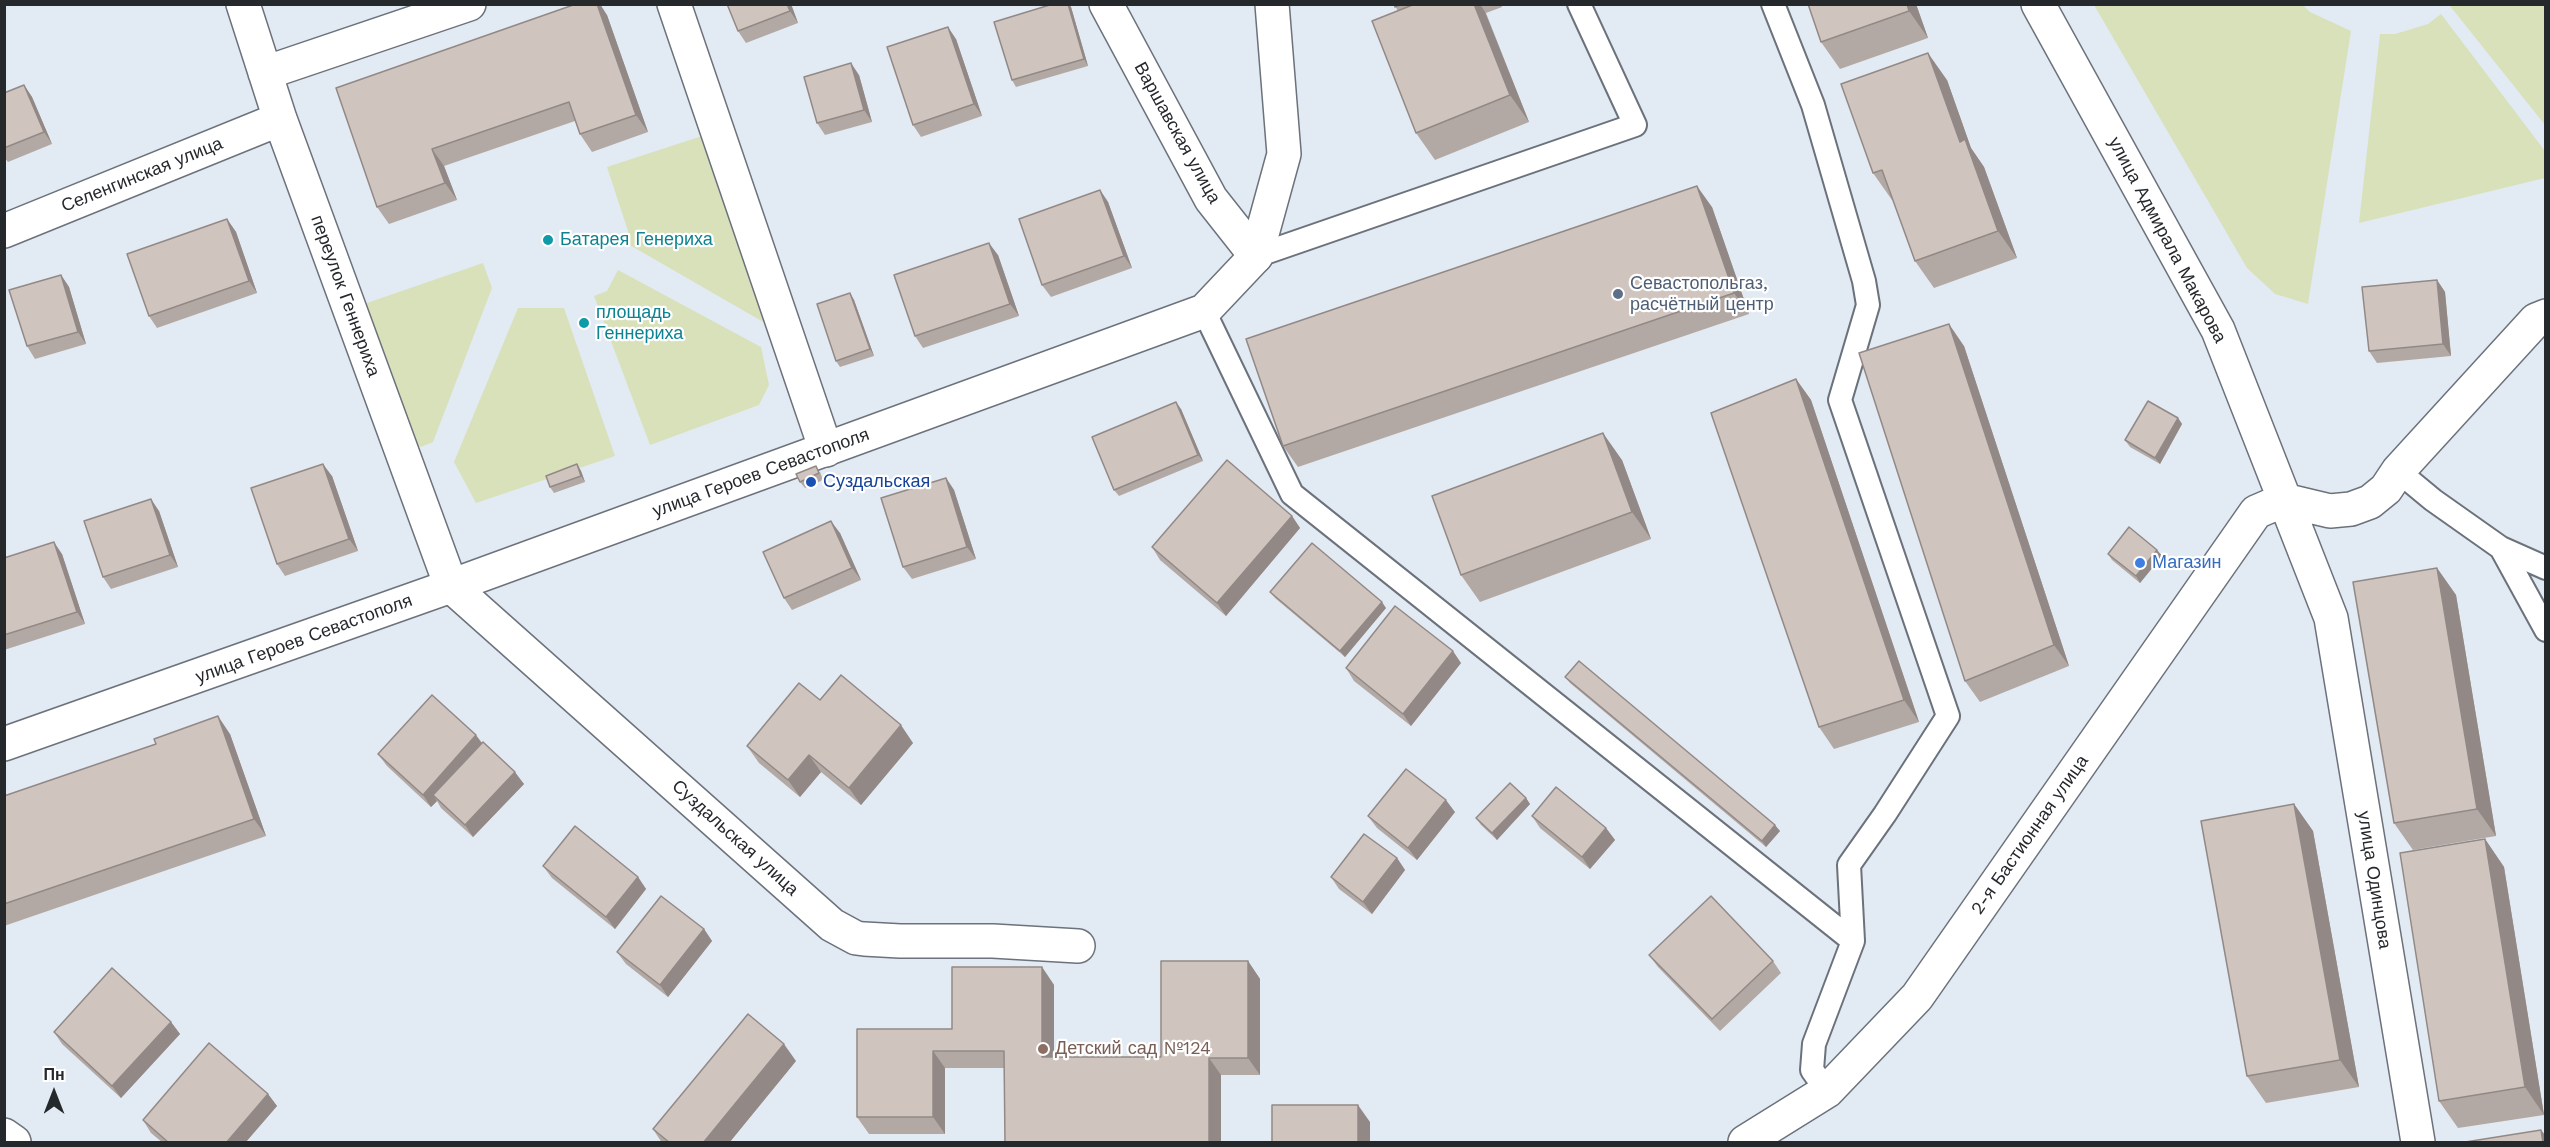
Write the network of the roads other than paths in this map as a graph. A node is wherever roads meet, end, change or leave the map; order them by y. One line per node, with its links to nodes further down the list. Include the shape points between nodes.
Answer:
1 (243, 4): 9 (street, переулок Геннериха)
2 (469, 4): 9 (street)
3 (674, 4): 15 (street)
4 (1106, 4): 12 (street, Варшавская улица, via 1211,199)
5 (1272, 4): 12 (street, улица Героев Севастополя, via 1284,154)
6 (1579, 4): 12 (lane, via 1635,125)
7 (1773, 4): 24 (lane, via 1813,105 1864,281 1868,305 1840,400 1948,716 1849,865)
8 (2038, 4): 17 (street, улица Адмирала Макарова, via 2218,330)
9 (266, 73): 10 (street, переулок Геннериха)
10 (280, 119): 11 (street, Селенгинская улица); 20 (street, переулок Геннериха)
11 (4, 231)
12 (1256, 256): 13 (street, улица Героев Севастополя)
13 (1204, 311): 15 (street, улица Героев Севастополя); 24 (lane, via 1292,494)
14 (2546, 316): 16 (street, via 2536,320)
15 (826, 450): 20 (street, улица Героев Севастополя)
16 (2398, 471): 17 (street, via 2386,489 2370,502 2351,509 2330,511); 18 (lane)
17 (2284, 500): 21 (street, улица Адмирала Макарова); 26 (street, 2-я Бастионная улица, via 2256,512 1917,997)
18 (2500, 548): 19 (lane); 22 (lane)
19 (2546, 568)
20 (451, 586): 23 (street, улица Героев Севастополя); 25 (street, Суздальская улица, via 832,925 864,939 993,940)
21 (2331, 618): 30 (street, улица Одинцова)
22 (2546, 630)
23 (4, 744)
24 (1853, 940): 26 (lane, via 1814,1044 1812,1070)
25 (1078, 946)
26 (1827, 1091): 29 (street, 2-я Бастионная улица)
27 (4, 1135): 28 (street)
28 (14, 1143)
29 (1744, 1143)
30 (2418, 1143)

